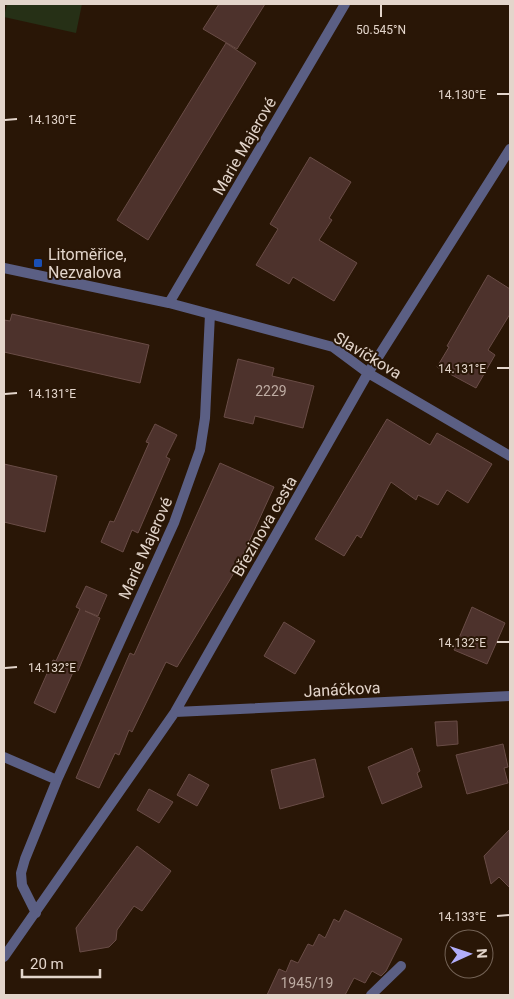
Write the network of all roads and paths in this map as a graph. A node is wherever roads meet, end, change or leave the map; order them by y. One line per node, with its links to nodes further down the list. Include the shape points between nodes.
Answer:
1 (345, 4): 4 (street, Marie Majerové)
2 (510, 149): 6 (street, Březinova cesta)
3 (4, 268): 4 (street, Slavíčkova)
4 (169, 303): 5 (street, Slavíčkova)
5 (210, 314): 6 (street, Slavíčkova, via 333,347); 11 (street, Marie Majerové, via 205,418 200,450 174,523)
6 (368, 373): 7 (street, Slavíčkova); 9 (street, Březinova cesta)
7 (510, 456)
8 (510, 696): 9 (street, Janáčkova)
9 (175, 712): 12 (street, Březinova cesta)
10 (4, 757): 11 (street)
11 (57, 780): 12 (street, Marie Majerové, via 21,873 22,885)
12 (36, 913): 13 (street, Březinova cesta)
13 (4, 957)
14 (401, 966): 15 (street)
15 (371, 995)

